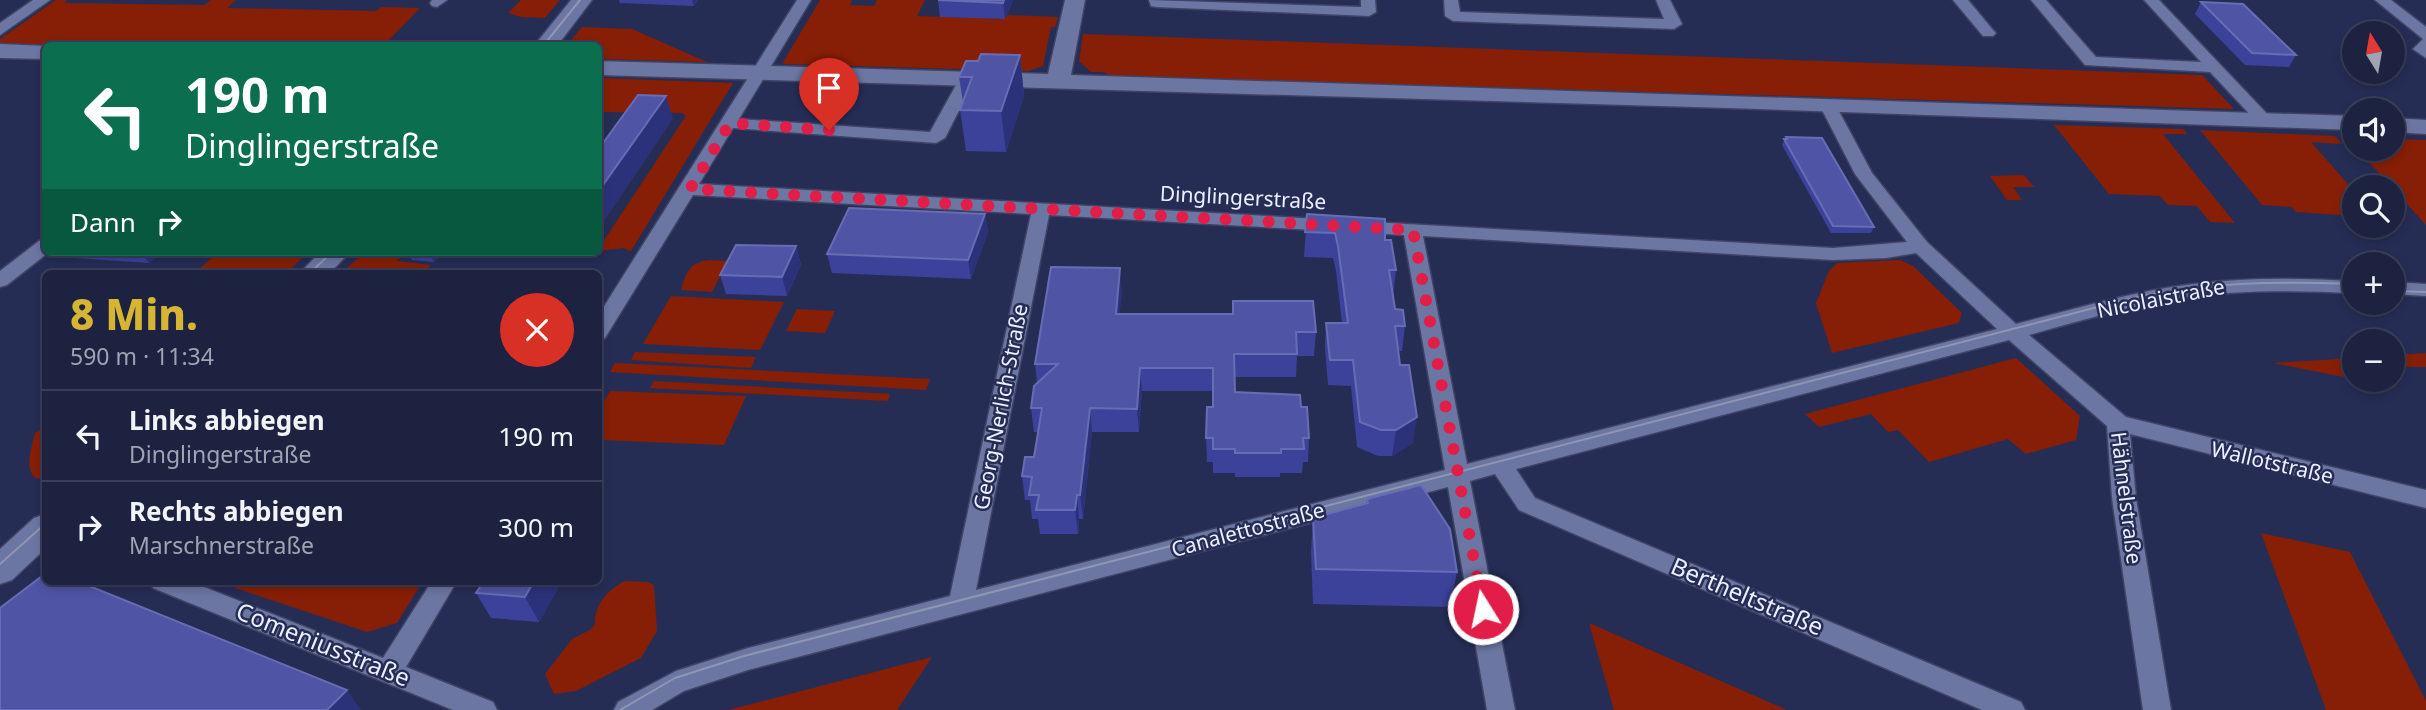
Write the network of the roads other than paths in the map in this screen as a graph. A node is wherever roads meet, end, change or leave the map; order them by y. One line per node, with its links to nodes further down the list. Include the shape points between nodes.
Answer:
1 (43, 0): 13 (street)
2 (582, 0): 16 (main road)
3 (804, 0): 23 (street)
4 (1075, 0): 25 (main road)
5 (1156, 0): 6 (street, via 1156,4 1370,12)
6 (1368, 0)
7 (1451, 0): 8 (street, via 1453,16 1674,24)
8 (1663, 0)
9 (1960, 0): 14 (street)
10 (2038, 0): 21 (street, via 2091,62)
11 (2151, 0): 21 (street)
12 (2382, 0): 15 (street)
13 (0, 30)
14 (1988, 33)
15 (2426, 35)
16 (548, 42)
17 (2426, 43): 20 (street, via 2421,49)
18 (0, 51): 19 (main road)
19 (42, 52)
20 (2426, 53)
21 (2214, 67): 27 (street)
22 (602, 68): 23 (main road)
23 (757, 73): 24 (main road); 28 (street)
24 (967, 79): 25 (main road); 28 (street, via 936,138)
25 (1058, 81): 26 (main road)
26 (1827, 104): 27 (main road); 35 (street, Hähnelstraße, via 1864,174)
27 (2264, 119): 29 (main road)
28 (730, 123): 32 (street)
29 (2342, 123)
30 (2405, 126): 31 (main road)
31 (2426, 127)
32 (690, 189): 33 (street, Dinglingerstraße); 43 (street)
33 (1041, 210): 34 (street, Dinglingerstraße); 56 (street, Georg-Nerlich-Straße)
34 (1413, 230): 35 (street, Dinglingerstraße, via 1833,254); 48 (street)
35 (1920, 246): 44 (street, Hähnelstraße)
36 (42, 248): 39 (street)
37 (332, 256): 38 (main road)
38 (317, 270)
39 (0, 281)
40 (2342, 286): 44 (street, Nicolaistraße, via 2266,283 2194,289)
41 (2405, 289): 42 (street)
42 (2426, 290)
43 (602, 327)
44 (2013, 332): 45 (street, Nicolaistraße); 46 (street, Hähnelstraße)
45 (1850, 374): 47 (street, Canalettostraße)
46 (2118, 423): 49 (street, Wallotstraße); 62 (street, Hähnelstraße, via 2124,498)
47 (1500, 464): 48 (street, Canalettostraße); 61 (street, Bertheltstraße, via 1527,504)
48 (1459, 475): 56 (street, Canalettostraße); 60 (street)
49 (2426, 499)
50 (42, 527): 52 (main road)
51 (42, 528): 53 (main road)
52 (0, 544)
53 (0, 570)
54 (172, 585): 57 (street, Comeniusstraße)
55 (443, 585): 57 (street)
56 (961, 604): 58 (street, Canalettostraße, via 707,671 676,682)
57 (389, 671): 59 (street, Comeniusstraße)
58 (639, 706)
59 (483, 710)
60 (1501, 710)
61 (2011, 710)
62 (2157, 710)

